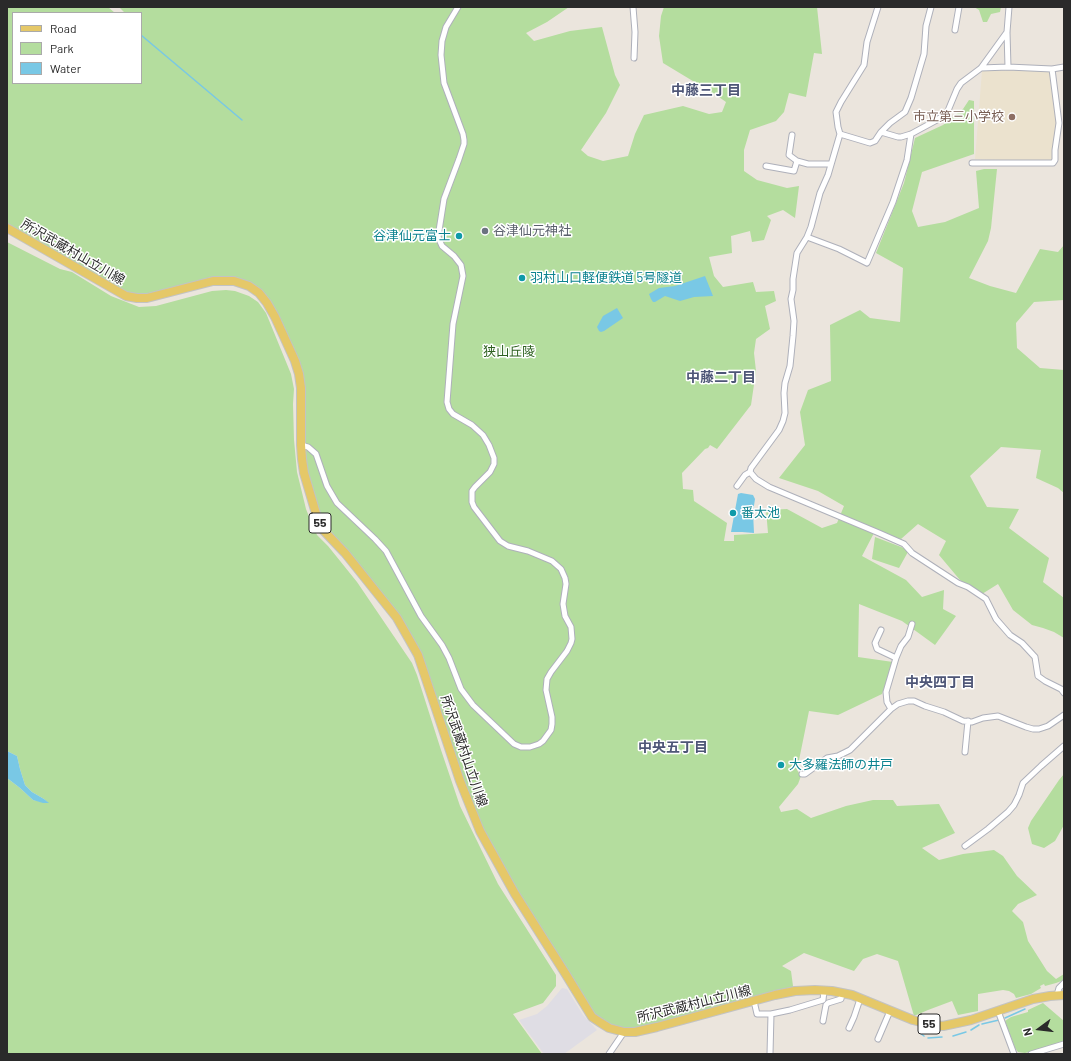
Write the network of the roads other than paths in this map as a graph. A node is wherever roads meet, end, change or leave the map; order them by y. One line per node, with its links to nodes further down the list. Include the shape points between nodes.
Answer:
1 (458, 7): 25 (street, via 446,27 440,55 444,83 464,140 444,199 438,237 442,246 457,260 463,273 453,324 447,402 453,414 483,435 494,458 490,472 472,492 474,507 500,541 555,563 565,578 563,610 571,627 572,639 547,680 546,694 552,724 543,741 530,747 514,744 473,705 462,689 442,645 421,616 386,551 337,503 327,486 316,454)
2 (633, 7): 9 (street)
3 (878, 7): 16 (street, via 867,42 864,66 836,112)
4 (930, 7): 15 (street, via 924,54 911,98 905,112)
5 (958, 7): 7 (street)
6 (1009, 7): 8 (street)
7 (955, 30)
8 (1007, 32): 10 (street); 12 (street)
9 (634, 58)
10 (1008, 67): 12 (street); 13 (street)
11 (1064, 67): 13 (street)
12 (982, 68): 17 (street, via 961,83 947,113)
13 (1052, 69): 14 (street)
14 (1062, 122): 20 (street, via 1053,163)
15 (881, 132): 16 (street, via 875,141 870,143); 17 (street, via 898,137)
16 (840, 134): 21 (street)
17 (911, 134): 24 (street, via 907,160 867,263)
18 (792, 135): 19 (street, via 789,155)
19 (797, 161): 21 (street, via 808,164); 22 (street, via 794,171)
20 (972, 163)
21 (831, 164): 24 (street)
22 (766, 166)
23 (7, 228): 25 (main road, 所沢武蔵村山立川線 / 55, via 126,296 147,298 222,280 249,286 259,293 275,317 299,374)
24 (807, 237): 26 (street, via 797,254 793,279 791,299 794,327 790,366 785,383 785,413 779,430)
25 (301, 445): 50 (main road, 所沢武蔵村山立川線 / 55, via 309,494 324,531 397,618 418,655 460,781 480,831 515,894 592,1016 609,1028)
26 (750, 472): 27 (street); 31 (street, via 769,487 904,544 912,553 958,584 968,587 986,599 996,619 1035,657 1038,676)
27 (737, 486)
28 (912, 624): 30 (street)
29 (881, 630): 30 (street, via 875,643 877,649)
30 (896, 658): 32 (street, via 886,692 887,702)
31 (1063, 689)
32 (892, 709): 34 (street, via 911,700); 37 (street, via 850,750 827,758)
33 (1064, 715): 34 (street, via 1039,729 1026,727 998,716)
34 (968, 721): 36 (street)
35 (1064, 746): 38 (street, via 1023,783 1014,805 1008,812)
36 (965, 752)
37 (802, 774)
38 (965, 846)
39 (1064, 983): 42 (street, via 1059,988)
40 (824, 991): 41 (main road, 所沢武蔵村山立川線 / 55); 44 (main road, 所沢武蔵村山立川線 / 55, via 796,991); 47 (street, via 823,1000)
41 (842, 993): 43 (main road, 所沢武蔵村山立川線 / 55); 48 (street, via 841,999 826,1005)
42 (1060, 995): 46 (main road, 所沢武蔵村山立川線 / 55, via 1033,999)
43 (860, 999): 45 (main road, 所沢武蔵村山立川線 / 55); 49 (street)
44 (754, 1001): 47 (street, via 757,1014); 50 (main road, 所沢武蔵村山立川線 / 55, via 657,1027)
45 (890, 1011): 46 (main road, 所沢武蔵村山立川線 / 55, via 913,1020 942,1026); 51 (street)
46 (998, 1011): 55 (street)
47 (770, 1014): 54 (street)
48 (823, 1021)
49 (849, 1028)
50 (624, 1032): 53 (street)
51 (878, 1039)
52 (1064, 1044): 56 (street)
53 (610, 1054)
54 (770, 1054)
55 (1014, 1054)
56 (1031, 1054)

